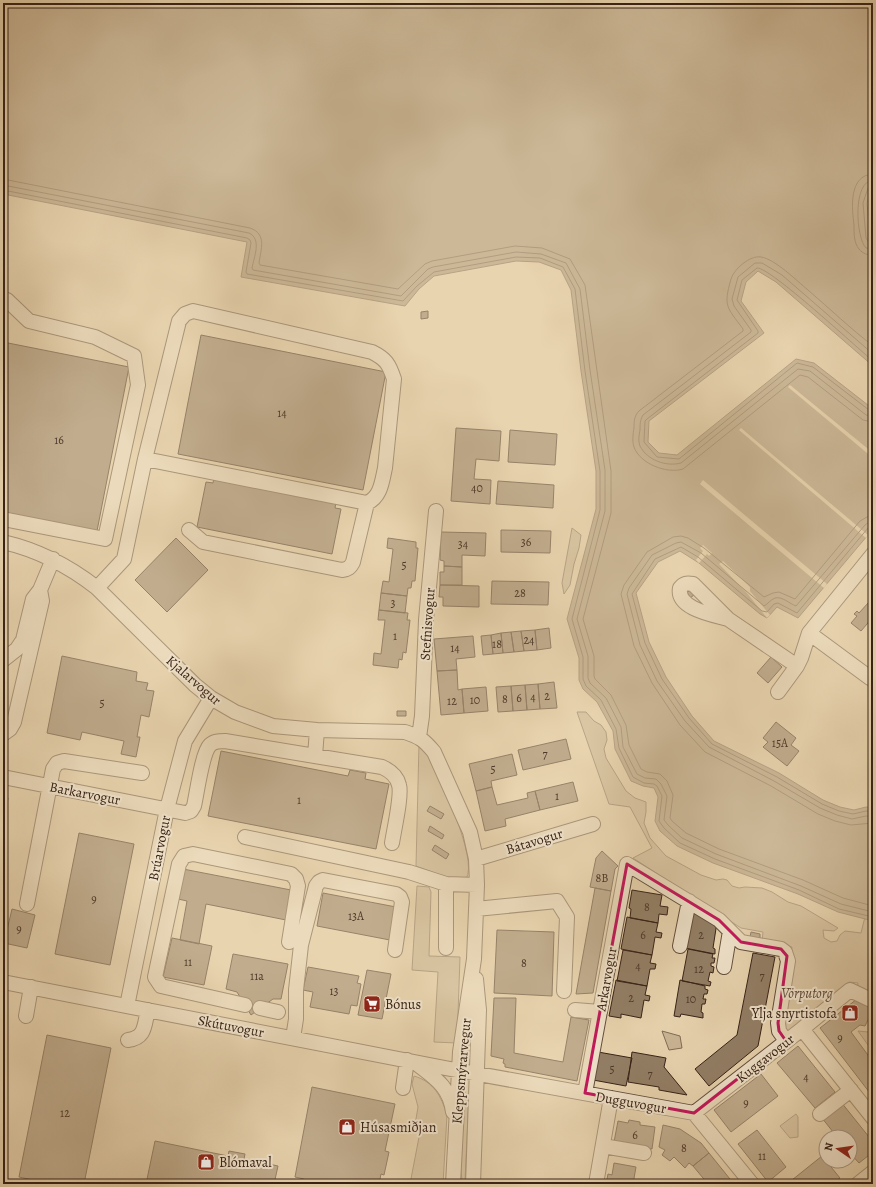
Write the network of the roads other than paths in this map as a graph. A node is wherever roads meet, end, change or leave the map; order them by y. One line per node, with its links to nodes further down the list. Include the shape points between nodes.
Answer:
1 (3, 299): 5 (street, via 29,321 95,337 134,356 138,385 105,539)
2 (145, 459): 3 (street); 3 (street, via 179,321 185,314 193,311 372,352 383,357 390,366 394,379 385,468 376,497); 10 (street, via 124,559)
3 (367, 503): 6 (street, via 353,562 346,570 203,542)
4 (436, 511): 21 (street, Stefnisvogur)
5 (3, 519)
6 (189, 530)
7 (3, 542): 9 (street, Kjalarvogur)
8 (873, 554): 13 (street)
9 (53, 559): 10 (street, Kjalarvogur); 11 (street)
10 (97, 588): 18 (street, Kjalarvogur)
11 (40, 590): 14 (street, via 33,599 22,640 17,649); 20 (street, via 42,601 14,722)
12 (728, 619): 15 (street)
13 (809, 633): 15 (street); 16 (street)
14 (3, 660)
15 (797, 666): 17 (street)
16 (873, 678)
17 (778, 692)
18 (211, 698): 19 (street, Kjalarvogur, via 235,712 273,726); 26 (street, Brúarvogur, via 185,741)
19 (317, 730): 21 (street, Kjalarvogur, via 405,732); 22 (street)
20 (3, 734)
21 (419, 737): 30 (street, Kleppsmýrarvegur, via 434,752 470,832)
22 (315, 756): 26 (street, Barkarvogur, via 216,741 205,754 191,811 185,813); 29 (street, via 382,767 392,772 400,790)
23 (142, 773): 25 (street, via 64,761 57,763 52,769)
24 (3, 777): 25 (street, Barkarvogur)
25 (49, 786): 26 (street, Barkarvogur); 34 (street)
26 (167, 809): 48 (street, Brúarvogur)
27 (593, 824): 30 (street, Bátavogur)
28 (245, 837): 31 (street, via 409,872)
29 (392, 843)
30 (476, 859): 32 (street, Kleppsmýrarvegur)
31 (446, 884): 32 (street); 39 (street)
32 (477, 885): 35 (street, Kleppsmýrarvegur)
33 (689, 902): 36 (street, via 719,920); 38 (street); 53 (street, Arkarvogur, via 627,864)
34 (27, 904)
35 (476, 909): 41 (street, Kleppsmýrarvegur); 45 (street, via 557,900 568,917)
36 (730, 931): 42 (street); 58 (street, via 741,942 782,949 785,952 788,961 778,1023 779,1031)
37 (289, 942): 47 (street, via 298,886 291,874 193,854 184,856 179,864 155,977 161,986)
38 (680, 946)
39 (446, 948)
40 (394, 950): 56 (street, via 402,902 400,897 396,894 324,880 319,882 301,945)
41 (474, 959): 60 (street, Kleppsmýrarvegur); 61 (street, Kleppsmýrarvegur, via 479,1010)
42 (724, 967)
43 (3, 982): 44 (street, Skútuvogur)
44 (31, 987): 48 (street, Skútuvogur); 54 (street)
45 (564, 991)
46 (873, 1001): 55 (street, via 850,990)
47 (245, 1005)
48 (128, 1006): 50 (street, Skútuvogur)
49 (260, 1008): 52 (street)
50 (148, 1010): 56 (street, Skútuvogur); 57 (street, via 141,1035)
51 (575, 1010): 53 (street)
52 (278, 1012)
53 (600, 1012): 64 (street, Arkarvogur)
54 (26, 1016)
55 (802, 1029): 58 (street, Kuggavogur); 63 (street, Kuggavogur)
56 (293, 1038): 59 (street, Skútuvogur)
57 (128, 1040)
58 (786, 1041): 66 (street, Kuggavogur)
59 (410, 1061): 60 (street, Skútuvogur); 62 (street); 69 (street, via 445,1088 452,1105)
60 (459, 1070): 61 (street, Dugguvogur); 69 (street, Kleppsmýrarvegur)
61 (477, 1074): 64 (street, Dugguvogur); 74 (street, Kleppsmýrarvegur)
62 (403, 1088)
63 (850, 1090): 67 (street); 68 (street, Kuggavogur)
64 (585, 1093): 65 (street, Dugguvogur)
65 (611, 1098): 66 (street, Dugguvogur); 70 (street)
66 (694, 1113): 76 (street)
67 (820, 1114)
68 (873, 1118)
69 (456, 1133): 73 (street, Kleppsmýrarvegur)
70 (603, 1146): 71 (street); 75 (street)
71 (644, 1154)
72 (873, 1172): 77 (street)
73 (453, 1184)
74 (473, 1184)
75 (596, 1184)
76 (752, 1184)
77 (858, 1184)

